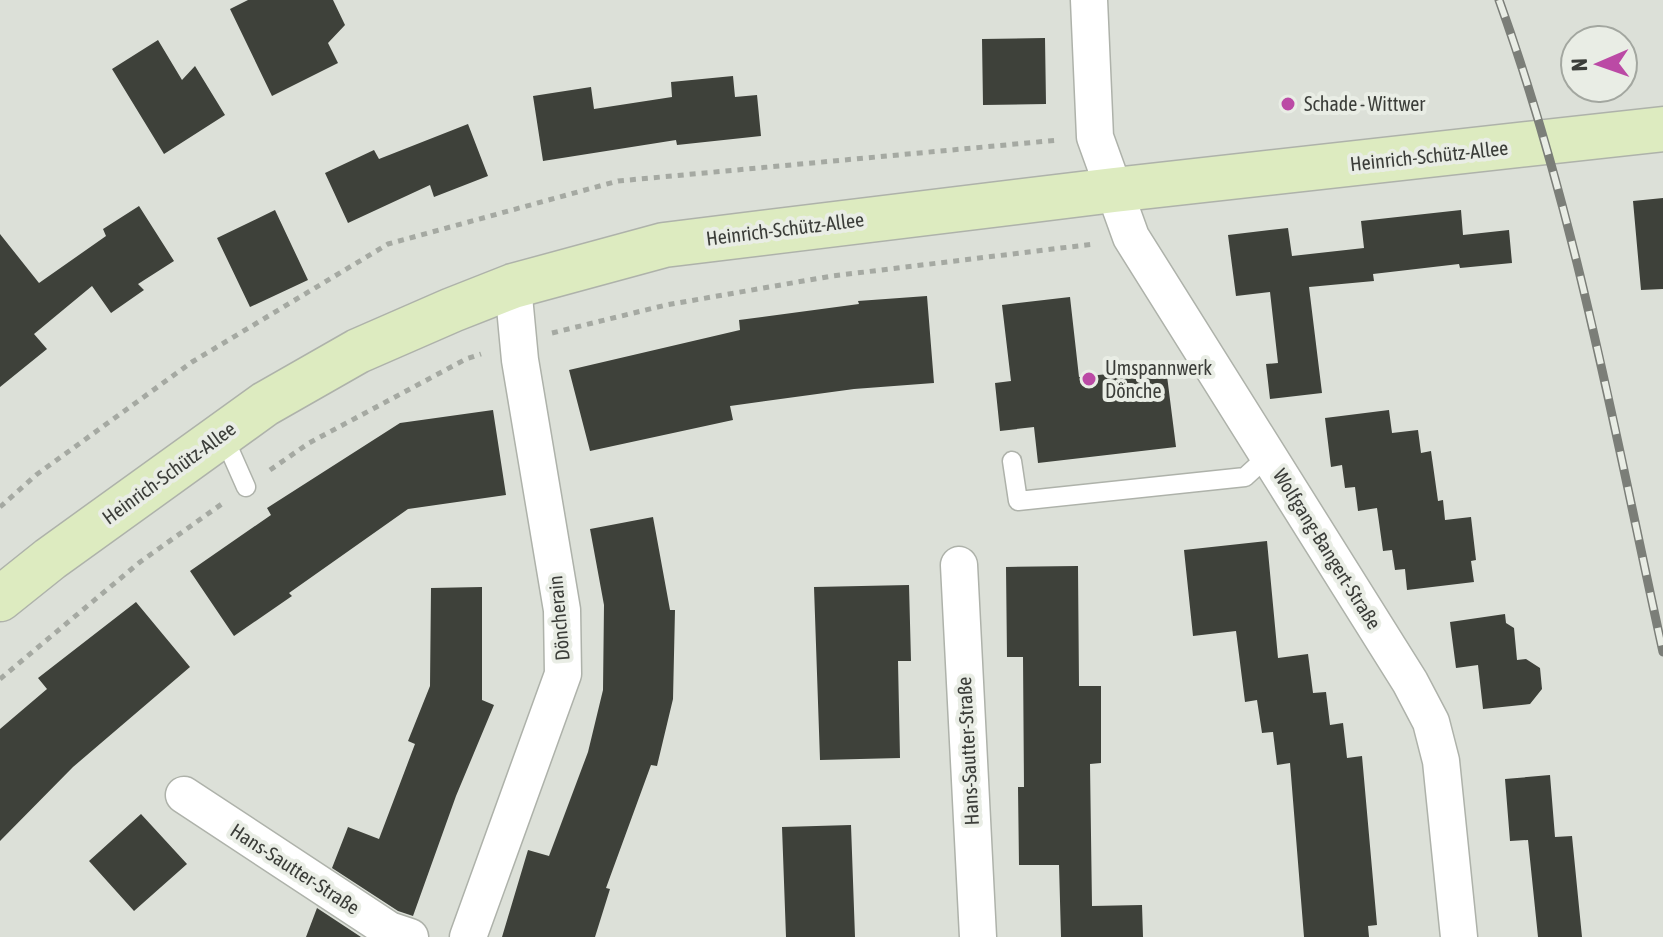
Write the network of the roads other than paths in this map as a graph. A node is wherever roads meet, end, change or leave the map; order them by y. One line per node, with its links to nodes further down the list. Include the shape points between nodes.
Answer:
1 (1089, 0): 3 (street, Wolfgang-Bangert-Straße, via 1095,137)
2 (1663, 129): 3 (main road, Heinrich-Schütz-Allee)
3 (1114, 190): 4 (main road, Heinrich-Schütz-Allee, via 664,245); 6 (street, Wolfgang-Bangert-Straße, via 1131,237)
4 (513, 286): 5 (main road, Heinrich-Schütz-Allee, via 358,351 265,404); 13 (street, Döncherain, via 562,610 563,674)
5 (223, 435): 8 (lane); 10 (main road, Heinrich-Schütz-Allee)
6 (1268, 456): 7 (lane, via 1245,477 1018,501); 15 (street, Wolfgang-Bangert-Straße, via 1431,722 1441,761)
7 (1012, 461)
8 (246, 487)
9 (959, 565): 14 (street, Hans-Sautter-Straße)
10 (0, 599)
11 (184, 795): 12 (street, Hans-Sautter-Straße, via 389,930)
12 (410, 937)
13 (468, 937)
14 (978, 937)
15 (1459, 937)

